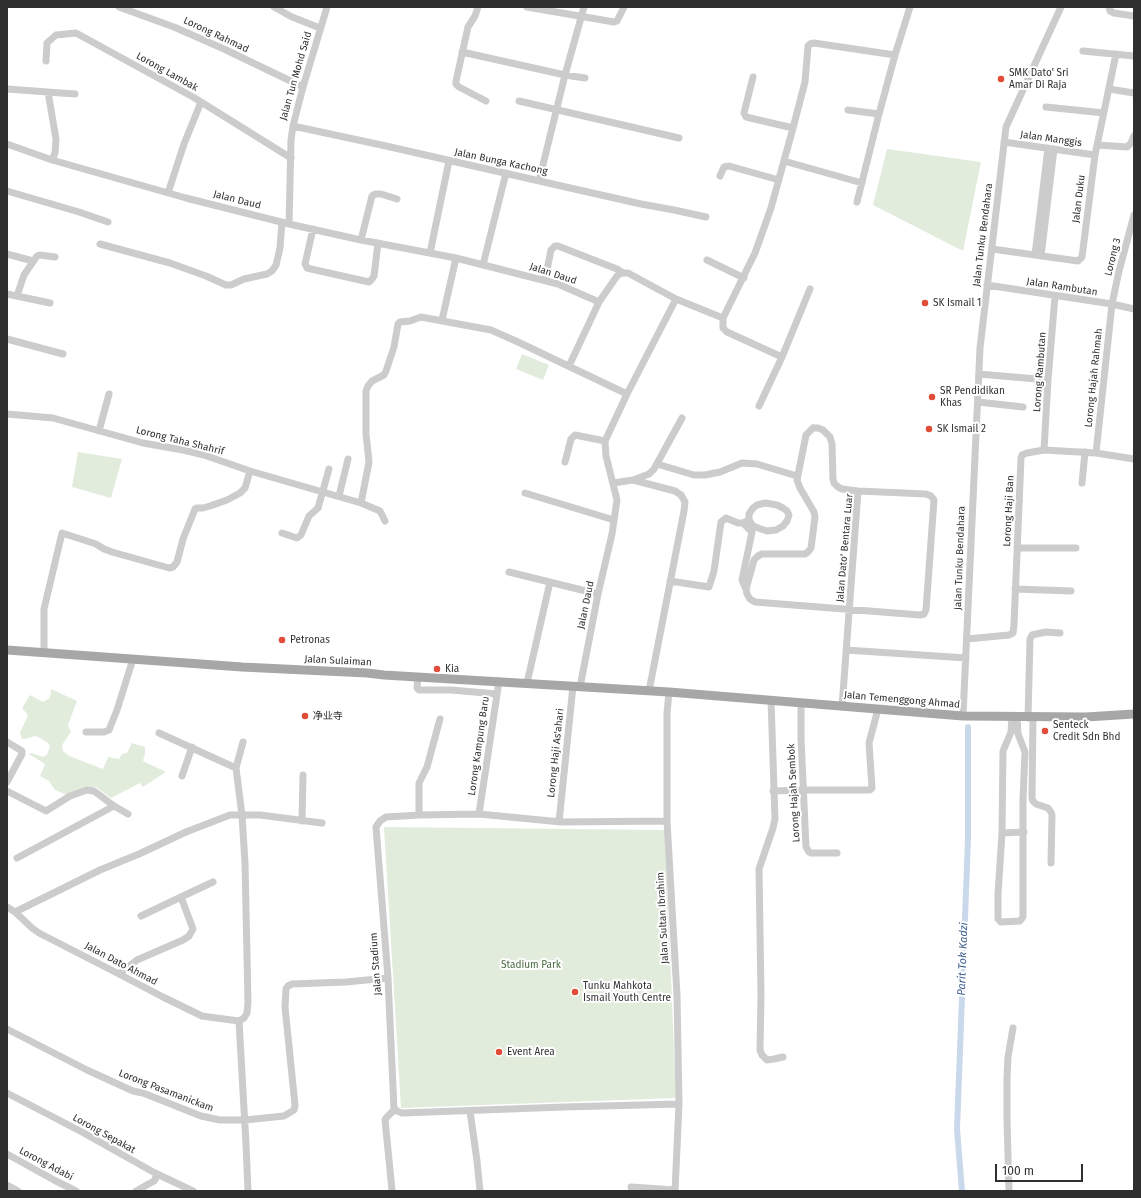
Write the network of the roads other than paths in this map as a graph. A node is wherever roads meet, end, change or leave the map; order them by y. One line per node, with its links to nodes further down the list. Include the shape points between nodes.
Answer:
1 (119, 7): 23 (street, Lorong Rahmad, via 174,27)
2 (274, 7): 13 (street)
3 (326, 7): 13 (street, Jalan Tun Mohd Said)
4 (478, 7): 15 (street, via 468,27)
5 (527, 7): 12 (street)
6 (584, 7): 12 (street)
7 (624, 7): 12 (street, via 614,22)
8 (910, 7): 16 (street)
9 (1061, 7): 41 (street, Jalan Tunku Bendahara, via 1006,126)
10 (1108, 7): 11 (street, via 1114,13)
11 (1134, 16)
12 (581, 17): 20 (street)
13 (320, 28): 23 (street, Jalan Tun Mohd Said)
14 (1083, 51): 17 (street)
15 (462, 52): 20 (street); 29 (street, via 456,84 459,88)
16 (895, 54): 36 (street); 38 (street, via 810,44 805,82)
17 (1116, 54): 18 (street); 25 (street, Jalan Duku)
18 (1134, 56)
19 (46, 61): 31 (street, Lorong Lambak, via 47,43 56,35 76,33)
20 (565, 75): 22 (street); 33 (street)
21 (753, 77): 38 (street, via 744,113 746,117)
22 (585, 78)
23 (303, 87): 37 (street, Jalan Tun Mohd Said)
24 (7, 89): 26 (street)
25 (1109, 89): 27 (street); 35 (street, Jalan Duku)
26 (48, 92): 28 (street); 47 (street, via 56,139)
27 (1134, 93)
28 (75, 94)
29 (486, 101)
30 (519, 101): 33 (street)
31 (201, 102): 46 (street, Lorong Lambak); 56 (street)
32 (1046, 107): 35 (street)
33 (556, 110): 40 (street); 53 (street)
34 (848, 110): 36 (street)
35 (1104, 113): 43 (street, Jalan Duku)
36 (879, 114): 54 (street)
37 (292, 126): 46 (street, Jalan Tun Mohd Said); 48 (street, Jalan Bunga Kachong)
38 (793, 128): 49 (street)
39 (1134, 136): 43 (street, via 1127,147)
40 (679, 138)
41 (1004, 142): 44 (street, Jalan Manggis); 67 (street, Jalan Tunku Bendahara)
42 (7, 144): 47 (street, Jalan Daud)
43 (1098, 145): 45 (street, Jalan Duku)
44 (1051, 149): 45 (street, Jalan Manggis); 70 (street)
45 (1095, 155): 70 (street, Jalan Duku, via 1082,257 1078,261)
46 (291, 158): 62 (street, Jalan Tun Mohd Said)
47 (52, 160): 56 (street, Jalan Daud)
48 (449, 161): 50 (street, Jalan Bunga Kachong); 68 (street)
49 (784, 161): 52 (street); 54 (street)
50 (506, 173): 53 (street, Jalan Bunga Kachong); 75 (street)
51 (720, 176): 52 (street, via 724,167 729,166)
52 (779, 180): 77 (street, via 763,234)
53 (539, 181): 60 (street, Jalan Bunga Kachong)
54 (862, 183): 58 (street)
55 (7, 191): 61 (street)
56 (168, 193): 62 (street, Jalan Daud)
57 (397, 199): 64 (street, via 381,194 372,196)
58 (857, 202)
59 (1134, 215): 87 (street, Lorong 3)
60 (706, 218)
61 (108, 222)
62 (285, 223): 63 (street, Jalan Daud); 66 (street, Jalan Tun Mohd Said, via 276,265 272,271 244,278 231,285 170,263)
63 (313, 229): 64 (street, Jalan Daud); 65 (street, via 305,264 307,268 369,282 374,276)
64 (361, 240): 65 (street, Jalan Daud)
65 (378, 243): 68 (street, Jalan Daud)
66 (100, 244)
67 (992, 249): 70 (street, Jalan Duku); 79 (street, Jalan Tunku Bendahara)
68 (430, 253): 72 (street, Jalan Daud)
69 (7, 254): 74 (street)
70 (1038, 255)
71 (55, 257): 74 (street, via 40,255)
72 (456, 258): 75 (street, Jalan Daud); 90 (street)
73 (707, 260): 77 (street)
74 (33, 261): 82 (street, via 24,275)
75 (483, 265): 78 (street, Jalan Daud)
76 (622, 273): 78 (street, via 555,246 551,250); 84 (street, via 628,273); 85 (street, via 617,276)
77 (744, 278): 89 (street)
78 (545, 280): 85 (street, Jalan Daud)
79 (987, 285): 83 (street, Jalan Rambutan); 95 (street, Jalan Tunku Bendahara)
80 (810, 289): 93 (street)
81 (7, 294): 82 (street)
82 (17, 296): 86 (street)
83 (1055, 296): 87 (street, Jalan Rambutan); 96 (street, Lorong Rambutan)
84 (676, 299): 89 (street); 98 (street, Jalan Daud)
85 (599, 302): 94 (street)
86 (50, 303)
87 (1112, 304): 88 (street, Jalan Rambutan); 108 (street, Lorong Hajah Rahmah)
88 (1134, 309)
89 (723, 318): 93 (street, via 723,328 727,332)
90 (442, 320): 94 (street, via 491,330); 123 (street, via 421,316 400,322 386,371 368,386 366,399 369,462)
91 (7, 339): 92 (street)
92 (63, 354)
93 (782, 357): 100 (street)
94 (569, 366): 98 (street)
95 (979, 374): 96 (street); 99 (street, Jalan Tunku Bendahara)
96 (1048, 380): 106 (street, Lorong Rambutan)
97 (109, 394): 104 (street)
98 (627, 394): 105 (street, Jalan Daud)
99 (978, 402): 101 (street); 139 (street, Jalan Tunku Bendahara)
100 (759, 406)
101 (1024, 407)
102 (7, 414): 104 (street, Lorong Taha Shahrif, via 53,418)
103 (682, 418): 112 (street)
104 (99, 431): 114 (street, Lorong Taha Shahrif, via 204,455)
105 (606, 441): 111 (street, via 575,435 571,439); 117 (street, Jalan Daud, via 606,456)
106 (1044, 450): 107 (street, Lorong Haji Ban); 128 (street, Lorong Haji Ban, via 1027,453 1021,458)
107 (1085, 452): 108 (street, Lorong Haji Ban); 118 (street)
108 (1096, 453): 110 (street, Lorong Haji Ban)
109 (348, 459): 122 (street)
110 (1134, 459)
111 (565, 462)
112 (657, 464): 115 (street, via 694,475 720,472 742,463 757,464); 116 (street, via 649,474)
113 (329, 469): 120 (street)
114 (250, 471): 120 (street, Lorong Taha Shahrif); 142 (street, via 245,488 240,493 227,500 195,509 173,567 112,552 96,544 62,534 44,609)
115 (797, 476): 119 (street, via 806,436 813,428 818,428 830,437 834,483 842,489); 133 (street, via 797,483 815,517 811,548 805,554 758,556 754,560)
116 (633, 480): 117 (street); 131 (street, via 676,491 685,502)
117 (613, 483): 124 (street, Jalan Daud, via 617,500)
118 (1082, 483)
119 (858, 490): 137 (street, Jalan Dato' Bentara Luar); 137 (street, Jalan Dato' Bentara Luar, via 926,494 931,496 934,504 924,614)
120 (323, 491): 122 (street, Lorong Taha Shahrif); 127 (street, via 318,508 309,516 299,537)
121 (525, 493): 124 (street)
122 (339, 496): 123 (street, Lorong Taha Shahrif)
123 (361, 502): 125 (street, Lorong Taha Shahrif, via 380,511)
124 (614, 520): 136 (street, Jalan Daud)
125 (385, 521)
126 (746, 522): 126 (street, via 753,508 765,503 783,508 788,515 787,521 776,530 767,531); 131 (street, via 726,518 721,522 714,571 709,587); 133 (street, via 752,532 742,580)
127 (282, 533)
128 (1017, 548): 129 (street); 134 (street, Lorong Haji Ban)
129 (1076, 548)
130 (509, 572): 132 (street)
131 (670, 581): 151 (street)
132 (550, 582): 136 (street); 148 (street)
133 (746, 589): 137 (street, via 750,599 755,602)
134 (1015, 590): 135 (street); 139 (street, Lorong Haji Ban, via 1012,633)
135 (1071, 591)
136 (598, 594): 149 (street, Jalan Daud)
137 (849, 610): 141 (street, Jalan Dato' Bentara Luar)
138 (1060, 633): 161 (street, via 1046,632 1032,635 1030,639)
139 (967, 640): 143 (street, Jalan Tunku Bendahara)
140 (7, 650): 142 (main road, Jalan Sulaiman)
141 (846, 650): 143 (street); 156 (street, Jalan Dato' Bentara Luar)
142 (44, 653): 144 (main road, Jalan Sulaiman)
143 (966, 658): 159 (street, Jalan Tunku Bendahara)
144 (133, 659): 145 (main road, Jalan Sulaiman); 163 (street, via 109,730)
145 (418, 677): 146 (main road, Jalan Sulaiman); 150 (street, via 418,690)
146 (453, 679): 147 (main road, Jalan Sulaiman); 150 (street)
147 (499, 681): 148 (main road, Jalan Sulaiman); 153 (street, Lorong Kampung Baru)
148 (527, 683): 149 (main road, Jalan Sulaiman)
149 (576, 686): 151 (main road, Jalan Sulaiman); 182 (street, Lorong Haji As'ahari)
150 (451, 690): 153 (street)
151 (649, 691): 152 (main road, Jalan Sulaiman)
152 (669, 692): 154 (main road, Jalan Temenggong Ahmad); 181 (street, Jalan Sultan Ibrahim)
153 (497, 694): 177 (street, Lorong Kampung Baru)
154 (771, 700): 155 (main road, Jalan Temenggong Ahmad); 174 (street)
155 (801, 704): 156 (main road, Jalan Temenggong Ahmad); 172 (street, Lorong Hajah Sembok)
156 (842, 707): 157 (main road, Jalan Temenggong Ahmad)
157 (878, 710): 159 (main road, Jalan Temenggong Ahmad); 172 (street, via 869,744 872,788)
158 (1134, 714): 161 (main road, Jalan Temenggong Ahmad, via 1086,718)
159 (963, 716): 160 (main road, Jalan Temenggong Ahmad)
160 (1014, 717): 161 (main road, Jalan Temenggong Ahmad); 184 (street, via 1025,752); 185 (street, via 1003,751)
161 (1031, 718): 188 (street, via 1032,798 1036,804 1048,808 1052,815)
162 (440, 719): 179 (street, via 427,767 419,783)
163 (86, 732)
164 (160, 732): 167 (street)
165 (7, 742): 171 (street, via 22,751)
166 (243, 742): 168 (street)
167 (192, 747): 168 (street); 170 (street)
168 (236, 768): 178 (street)
169 (303, 775): 180 (street)
170 (182, 776)
171 (7, 782)
172 (804, 790): 174 (street); 186 (street, Lorong Hajah Sembok, via 806,847 811,853)
173 (7, 791): 175 (street, via 46,811 70,796 87,790 98,793)
174 (773, 791): 199 (street, via 774,823 759,869 760,1050 768,1060)
175 (114, 806): 176 (street); 187 (street)
176 (128, 814)
177 (480, 814): 179 (street, Jalan Stadium); 182 (street, Jalan Stadium)
178 (242, 815): 180 (street); 192 (street, via 230,815 186,832 100,870); 196 (street, via 248,1002 247,1014 244,1018)
179 (419, 815): 195 (street, Jalan Stadium, via 386,817 376,826)
180 (302, 821): 183 (street)
181 (667, 821): 182 (street, Jalan Stadium); 201 (street, Jalan Sultan Ibrahim)
182 (559, 822)
183 (322, 823)
184 (1024, 832): 185 (street); 185 (street, via 1023,917 1020,921 1001,922 998,919)
185 (1002, 833)
186 (837, 852)
187 (17, 858)
188 (1051, 863)
189 (213, 882): 190 (street)
190 (181, 897): 193 (street); 194 (street, via 193,929 189,936 137,960)
191 (7, 908): 192 (street, Jalan Dato Ahmad)
192 (15, 912): 194 (street, Jalan Dato Ahmad, via 39,933)
193 (141, 916)
194 (119, 974): 196 (street, Jalan Dato Ahmad, via 202,1016)
195 (388, 978): 202 (street, Jalan Stadium); 204 (street, Lorong Pasamanickam, via 288,986 286,1007 294,1110 284,1116)
196 (236, 1020): 204 (street)
197 (1013, 1028): 217 (street, via 1008,1057)
198 (7, 1029): 204 (street, Lorong Pasamanickam, via 133,1091 201,1116)
199 (783, 1057)
200 (7, 1093): 206 (street, Lorong Sepakat)
201 (679, 1104): 203 (street); 216 (street, Jalan Sultan Ibrahim)
202 (395, 1109): 203 (street, via 402,1113); 209 (street, via 385,1120)
203 (470, 1111): 215 (street)
204 (245, 1120): 214 (street)
205 (7, 1154): 211 (street, Lorong Adabi)
206 (155, 1173): 212 (street, via 154,1181); 213 (street, Lorong Sepakat)
207 (7, 1185): 210 (street)
208 (631, 1187): 216 (street)
209 (392, 1190)
210 (18, 1191)
211 (76, 1191)
212 (136, 1191)
213 (193, 1191)
214 (248, 1191)
215 (480, 1191)
216 (675, 1191)
217 (1010, 1191)

